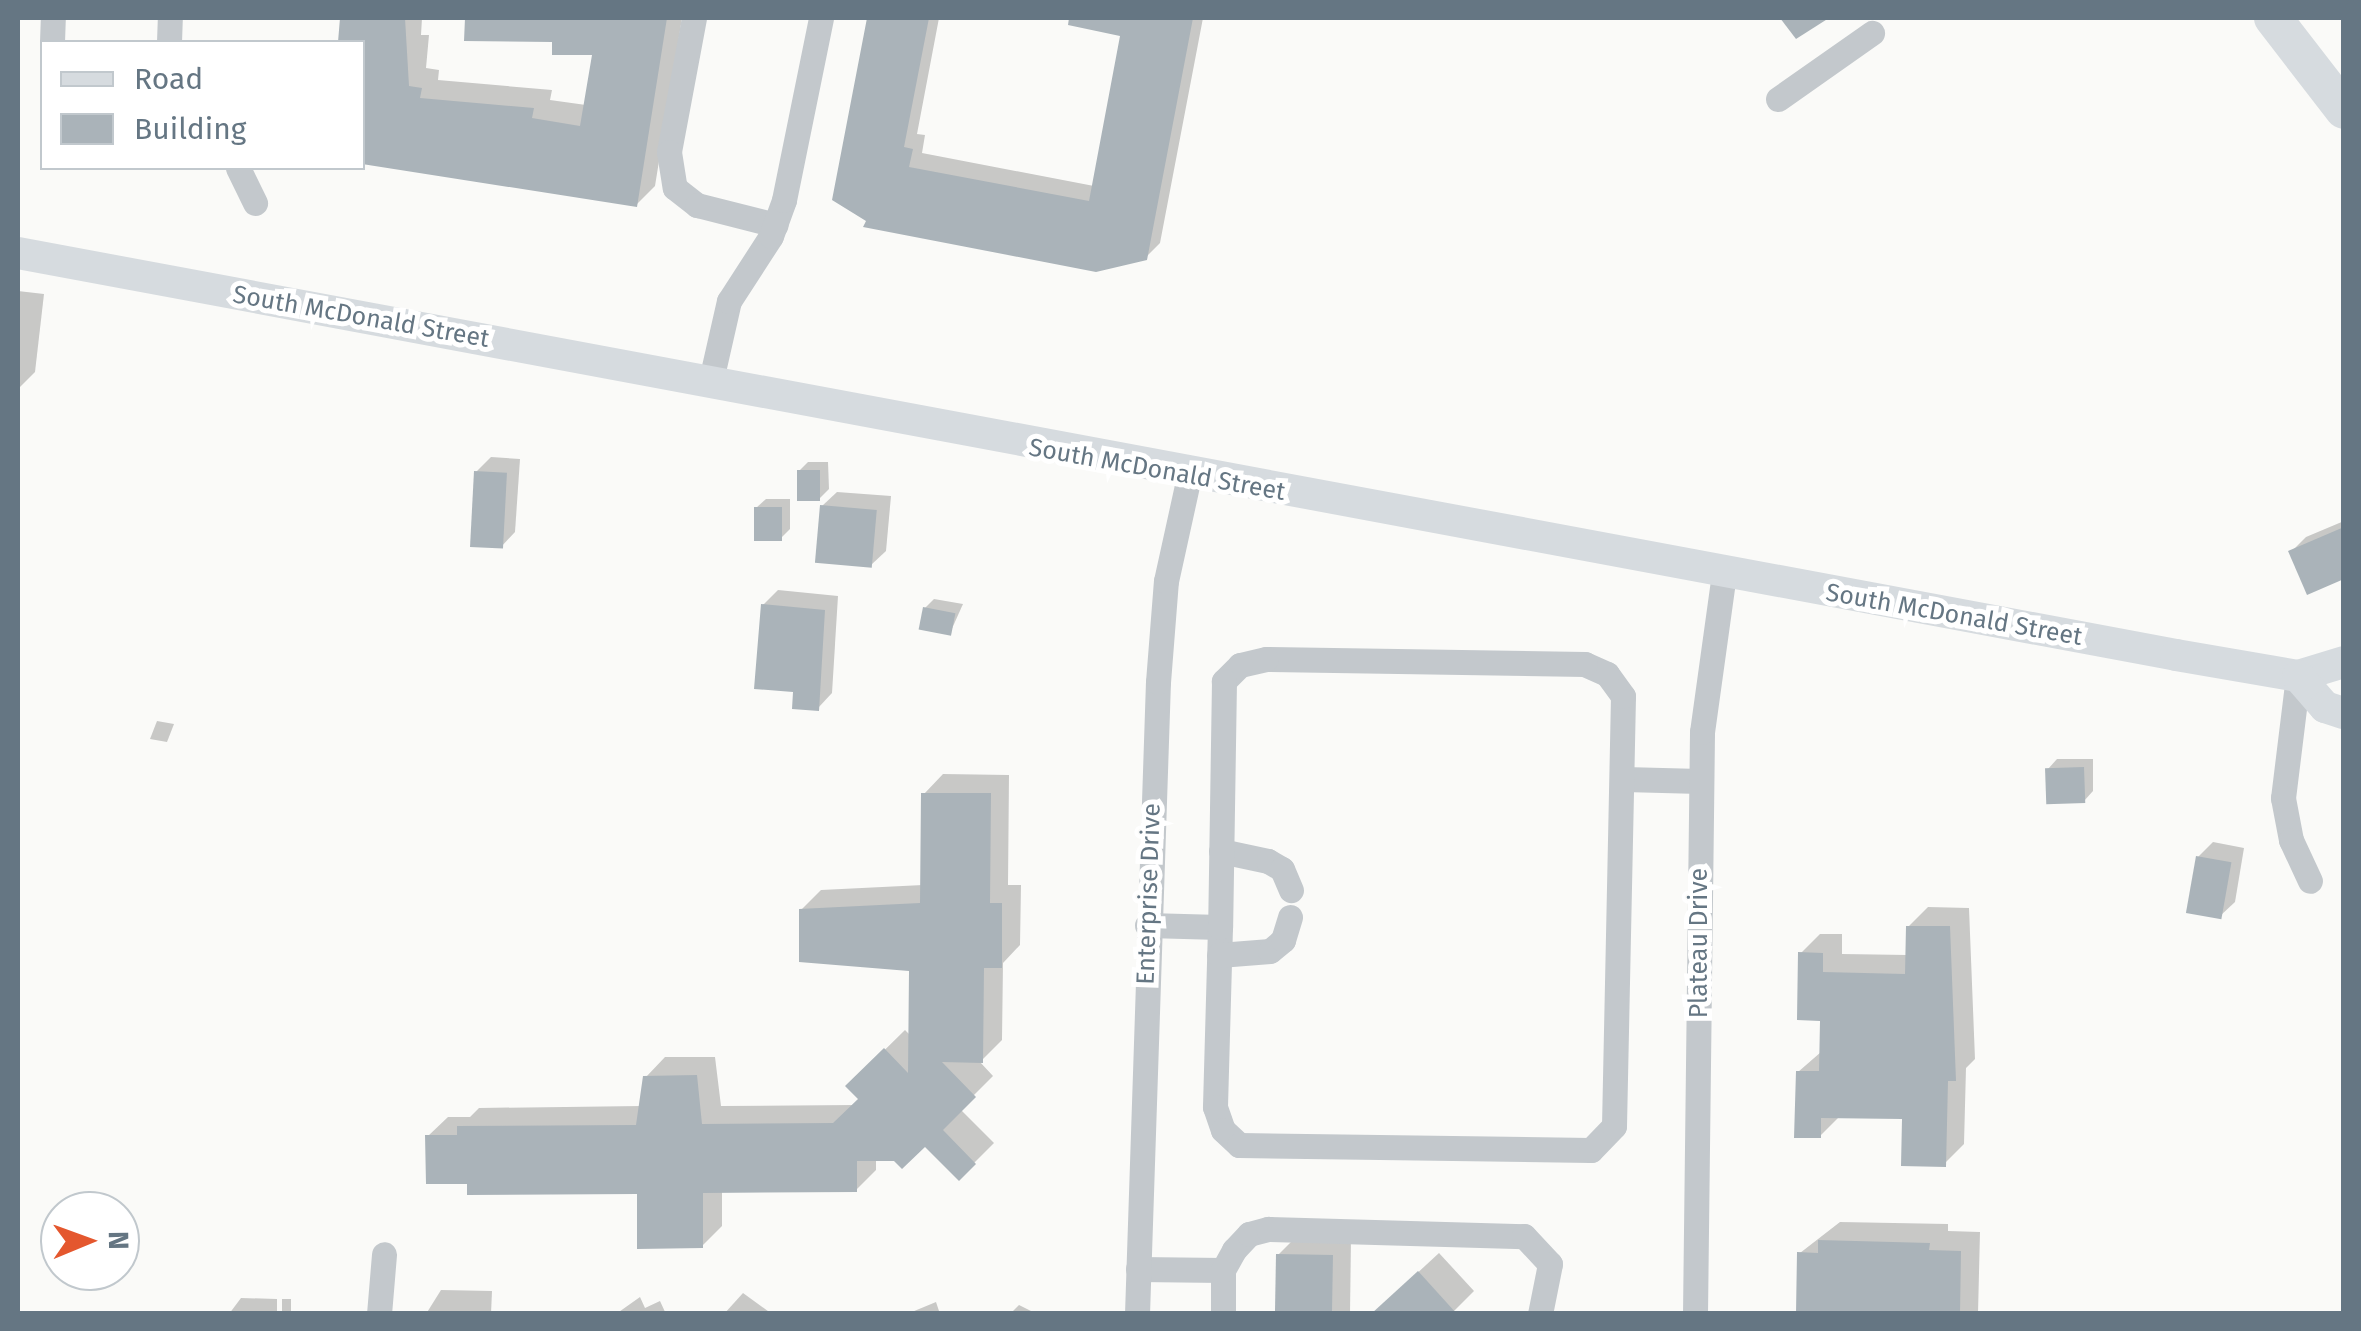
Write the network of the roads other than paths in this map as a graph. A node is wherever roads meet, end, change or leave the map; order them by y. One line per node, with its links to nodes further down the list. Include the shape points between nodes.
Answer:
1 (694, 18): 9 (street, via 668,152 675,188 698,205)
2 (821, 18): 9 (street)
3 (2276, 18): 6 (highway)
4 (1872, 33): 5 (street)
5 (1778, 99)
6 (2344, 108)
7 (239, 170): 8 (street)
8 (255, 203)
9 (776, 225): 11 (street, via 729,301)
10 (18, 253): 11 (main road, South McDonald Street)
11 (711, 380): 12 (main road, South McDonald Street)
12 (1189, 476): 13 (main road, South McDonald Street); 23 (street, Enterprise Drive, via 1166,580)
13 (1724, 574): 15 (main road, South McDonald Street); 18 (street, Plateau Drive)
14 (2344, 662): 15 (main road, South McDonald Street)
15 (2298, 676): 16 (main road, via 2325,707); 20 (street, via 2283,798)
16 (2344, 713)
17 (1624, 779): 18 (street); 19 (street, via 1623,696 1608,674 1586,664 1256,659 1224,682); 25 (street, via 1614,1126 1591,1150 1239,1145 1223,1130 1215,1107)
18 (1700, 781): 33 (street, Plateau Drive)
19 (1222, 851): 21 (street, via 1268,861 1282,869); 24 (street)
20 (2310, 881)
21 (1291, 890)
22 (1290, 916): 25 (street, via 1283,940 1270,951)
23 (1147, 925): 24 (street); 27 (street, Enterprise Drive)
24 (1220, 927): 25 (street)
25 (1219, 954)
26 (384, 1254): 29 (street)
27 (1138, 1269): 28 (street); 30 (street, Enterprise Drive)
28 (1224, 1270): 31 (street); 32 (street, via 1249,1234 1268,1230 1508,1232 1536,1242 1550,1264)
29 (379, 1314)
30 (1136, 1314)
31 (1222, 1314)
32 (1540, 1314)
33 (1696, 1314)

